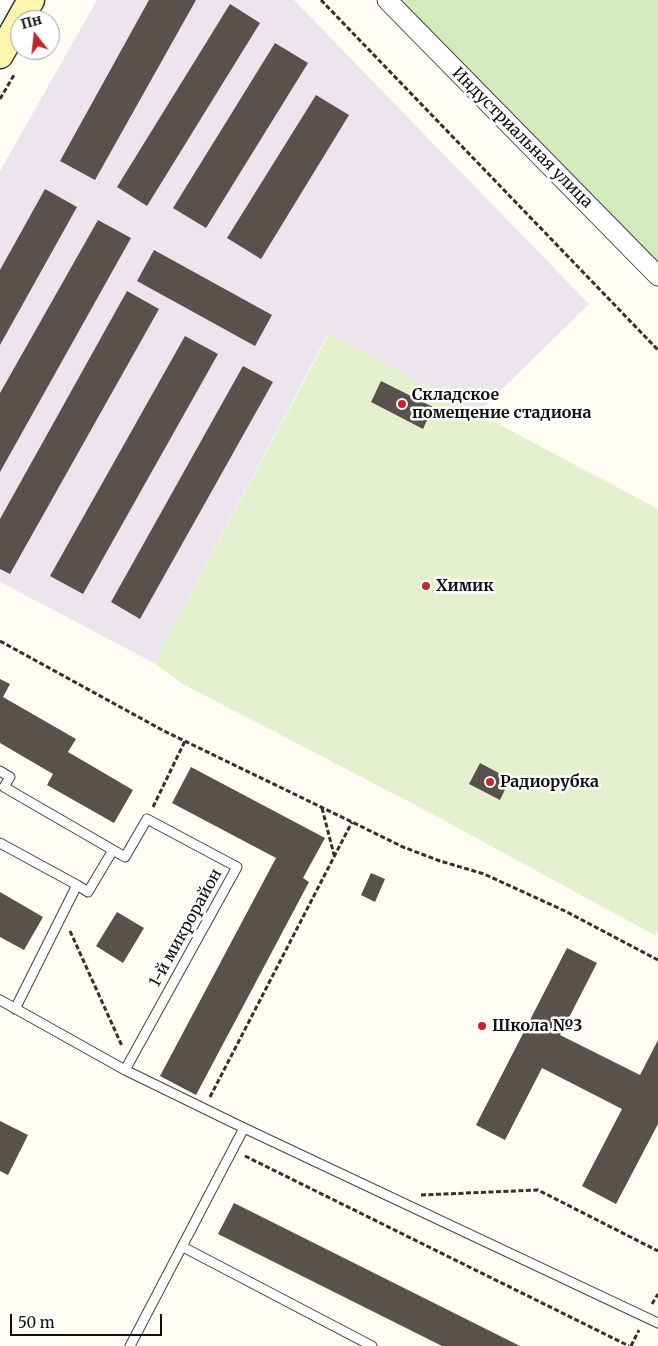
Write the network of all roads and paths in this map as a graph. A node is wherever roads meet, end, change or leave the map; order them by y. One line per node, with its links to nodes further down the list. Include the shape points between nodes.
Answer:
1 (31, 0): 4 (main road)
2 (322, 0): 6 (path)
3 (387, 0): 5 (street, Индустриальная улица)
4 (0, 55)
5 (658, 276)
6 (658, 350)
7 (0, 641): 8 (path)
8 (185, 741): 10 (path); 11 (path)
9 (0, 771): 14 (lane, via 10,777 4,787)
10 (322, 808): 12 (path); 15 (path)
11 (147, 819): 14 (lane, via 125,857); 21 (lane, 1-й микрорайон, via 236,867)
12 (352, 822): 15 (path); 18 (path, via 403,847 484,874 565,911)
13 (0, 843): 16 (lane)
14 (113, 850): 16 (lane, via 88,892)
15 (334, 855): 22 (path)
16 (77, 885): 17 (lane)
17 (62, 914): 20 (lane); 21 (path)
18 (658, 960)
19 (0, 1000): 20 (lane)
20 (15, 1009): 21 (lane)
21 (127, 1066): 22 (lane)
22 (204, 1108): 23 (lane)
23 (244, 1128): 24 (lane); 25 (lane)
24 (233, 1150): 26 (lane); 31 (path)
25 (390, 1196): 27 (path, via 538,1190); 28 (lane)
26 (182, 1247): 29 (lane); 30 (lane)
27 (658, 1251)
28 (658, 1323)
29 (130, 1346)
30 (372, 1346)
31 (629, 1346)

